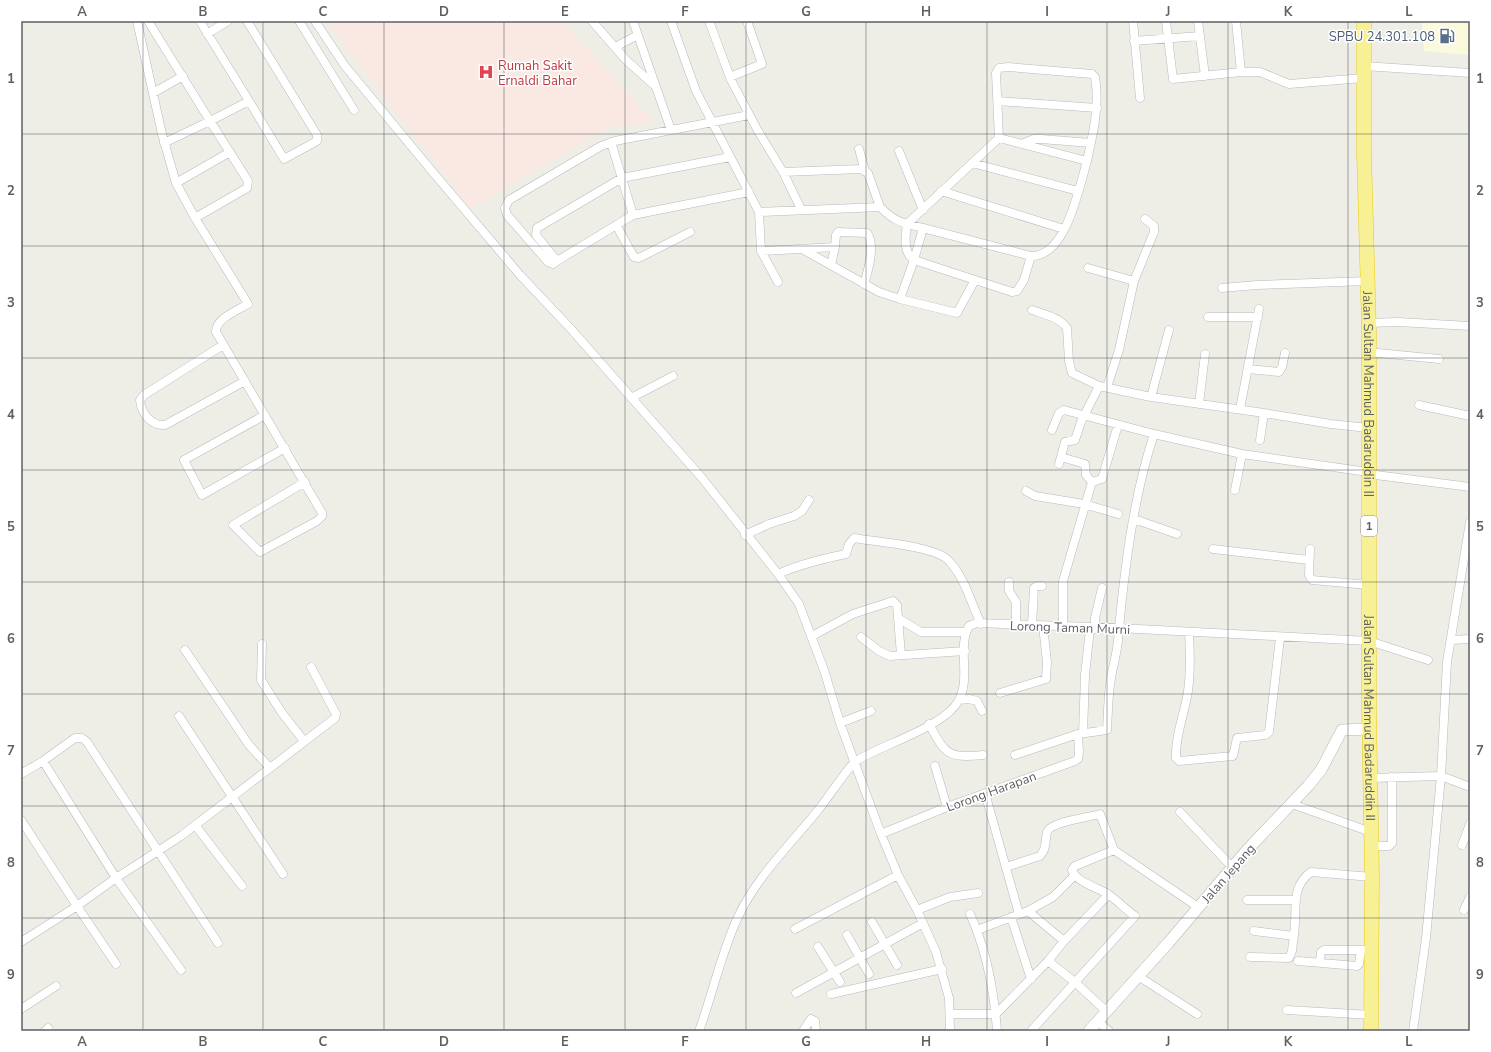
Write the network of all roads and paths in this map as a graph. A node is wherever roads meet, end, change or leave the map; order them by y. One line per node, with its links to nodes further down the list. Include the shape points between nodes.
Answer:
1 (137, 21): 31 (street)
2 (148, 21): 27 (street)
3 (228, 21): 18 (street)
4 (247, 21): 33 (street, via 317,135 317,141 284,159)
5 (299, 21): 36 (street)
6 (315, 21): 101 (street, via 345,66 431,170 520,275)
7 (592, 21): 23 (street)
8 (633, 21): 19 (street)
9 (671, 21): 39 (street)
10 (709, 21): 29 (street)
11 (747, 21): 29 (street, via 762,64)
12 (1133, 21): 22 (street)
13 (1166, 21): 21 (street)
14 (1198, 21): 20 (street)
15 (1236, 21): 24 (street)
16 (1364, 21): 25 (highway, Jalan Sultan Mahmud Badaruddin II / 1)
17 (201, 23): 18 (street)
18 (207, 34): 33 (street)
19 (638, 35): 23 (street); 30 (street)
20 (1200, 36): 21 (street); 28 (street)
21 (1167, 39): 22 (street); 28 (street, via 1172,79)
22 (1134, 41): 32 (street)
23 (615, 47): 30 (street)
24 (1241, 72): 25 (street, via 1265,74 1289,84); 28 (street)
25 (1364, 72): 26 (street); 81 (highway, Jalan Sultan Mahmud Badaruddin II / 1)
26 (1470, 73)
27 (183, 76): 31 (street); 38 (street)
28 (1205, 76)
29 (730, 77): 37 (street)
30 (656, 87): 40 (street)
31 (153, 93): 43 (street)
32 (1140, 98)
33 (249, 101): 38 (street)
34 (998, 101): 35 (street); 35 (street, via 996,73 999,68 1008,66 1092,74 1095,77); 41 (street)
35 (1097, 108): 45 (street)
36 (354, 110)
37 (749, 115): 39 (street); 53 (street)
38 (210, 121): 43 (street); 48 (street)
39 (710, 122): 40 (street); 49 (street)
40 (671, 130): 42 (street)
41 (999, 138): 44 (street); 51 (street)
42 (611, 142): 54 (street); 76 (street, via 522,192 506,205 507,215 533,247 548,262 553,264)
43 (164, 143): 55 (street)
44 (1024, 143): 45 (street, via 1041,139); 50 (street)
45 (1091, 143): 50 (street)
46 (859, 149): 52 (street)
47 (899, 151): 61 (street)
48 (230, 152): 55 (street); 64 (street, via 248,181 246,188)
49 (730, 157): 54 (street); 58 (street)
50 (1087, 161): 57 (street)
51 (972, 163): 56 (street); 57 (street)
52 (865, 171): 53 (street, via 861,169); 59 (street)
53 (783, 172): 60 (street)
54 (622, 178): 63 (street); 76 (street, via 537,228 536,235)
55 (176, 183): 64 (street)
56 (941, 191): 61 (street); 69 (street)
57 (1078, 191): 69 (street, via 1069,222)
58 (749, 192): 62 (street); 63 (street)
59 (880, 207): 60 (street); 66 (street, via 888,216)
60 (801, 209): 62 (street)
61 (923, 210): 66 (street)
62 (758, 212): 73 (street)
63 (633, 215): 67 (street)
64 (195, 218): 91 (street, via 248,304 216,326 216,332)
65 (1145, 220): 80 (street, via 1154,226 1154,232)
66 (907, 224): 68 (street); 75 (street, via 906,252 908,257)
67 (616, 225): 70 (street, via 634,257 639,258); 76 (street)
68 (923, 228): 74 (street); 75 (street)
69 (1064, 229): 74 (street, via 1043,255)
70 (690, 232)
71 (835, 247): 72 (street); 77 (street); 83 (street, via 838,232 867,233 870,237 870,262)
72 (802, 248): 73 (street); 77 (street)
73 (761, 251): 82 (street)
74 (1031, 256): 79 (street, via 1024,280 1017,291 1012,292)
75 (914, 260): 79 (street); 85 (street)
76 (557, 261)
77 (831, 265): 83 (street)
78 (1088, 268): 80 (street)
79 (975, 280): 85 (street, via 957,313)
80 (1134, 281): 99 (street, via 1119,350)
81 (1368, 281): 84 (street); 88 (highway, Jalan Sultan Mahmud Badaruddin II / 1)
82 (778, 282)
83 (864, 284): 85 (street)
84 (1222, 288)
85 (900, 299)
86 (1032, 310): 99 (street, via 1059,320 1067,328 1072,373)
87 (1208, 316): 96 (street, via 1259,313)
88 (1369, 323): 89 (street); 92 (highway, Jalan Sultan Mahmud Badaruddin II / 1)
89 (1470, 326)
90 (1170, 330): 100 (street)
91 (223, 345): 98 (street); 98 (street, via 144,395 140,400 144,413 154,423 165,425)
92 (1368, 352): 95 (street); 110 (highway, Jalan Sultan Mahmud Badaruddin II / 1)
93 (1285, 353): 96 (street, via 1282,367 1278,372)
94 (1205, 354): 102 (street)
95 (1439, 359)
96 (1248, 369): 104 (street)
97 (673, 376): 101 (street)
98 (245, 382): 106 (street)
99 (1103, 386): 100 (street); 107 (street)
100 (1152, 397): 102 (street)
101 (631, 398): 128 (street, via 702,478)
102 (1199, 404): 104 (street)
103 (1419, 404): 108 (street)
104 (1240, 409): 105 (street)
105 (1264, 413): 110 (street); 113 (street)
106 (265, 415): 114 (street); 114 (street, via 184,460 202,495)
107 (1084, 415): 109 (street); 111 (street, via 1060,411); 118 (street, via 1075,440 1065,442 1060,460 1085,464 1086,475)
108 (1470, 416)
109 (1118, 425): 112 (street); 118 (street, via 1102,479)
110 (1368, 428): 116 (highway, Jalan Sultan Mahmud Badaruddin II / 1)
111 (1052, 430)
112 (1154, 434): 115 (street); 125 (street, via 1146,457)
113 (1260, 440)
114 (285, 448): 117 (street)
115 (1242, 454): 116 (street); 120 (street)
116 (1368, 473): 119 (street); 135 (highway, Jalan Sultan Mahmud Badaruddin II / 1)
117 (305, 482): 117 (street, via 322,513 317,521 260,552 233,525)
118 (1092, 482): 123 (street)
119 (1470, 487)
120 (1235, 490)
121 (1026, 491): 123 (street, via 1035,496)
122 (809, 500): 128 (street, via 802,511 794,516)
123 (1084, 504): 124 (street); 143 (street, via 1063,581)
124 (1118, 514)
125 (1134, 519): 127 (street); 144 (street)
126 (1470, 522): 132 (street)
127 (1177, 534)
128 (745, 535): 133 (street)
129 (1213, 549): 131 (street)
130 (1310, 549): 131 (street)
131 (1310, 560): 135 (street, via 1309,576 1312,580)
132 (1467, 564): 152 (street)
133 (778, 574): 139 (street, via 819,558 846,554 854,538 938,553 950,562 963,580); 148 (street, via 799,604)
134 (1009, 582): 140 (street, via 1009,591 1016,602)
135 (1369, 585): 153 (highway, Jalan Sultan Mahmud Badaruddin II / 1)
136 (1042, 586): 141 (street, via 1034,588)
137 (1102, 588): 145 (street)
138 (898, 618): 146 (street, via 921,632); 148 (street, via 896,602 888,601 853,614); 157 (street)
139 (981, 624): 140 (street, Lorong Taman Murni); 146 (street, Lorong Taman Murni, via 969,626)
140 (1016, 625): 141 (street, Lorong Taman Murni)
141 (1032, 626): 142 (street, Lorong Taman Murni)
142 (1044, 626): 143 (street, Lorong Taman Murni); 160 (street, via 1046,679)
143 (1063, 627): 145 (street, Lorong Taman Murni)
144 (1119, 628): 145 (street, Lorong Taman Murni); 147 (street, Lorong Taman Murni); 168 (street, via 1110,684 1107,730)
145 (1092, 629): 168 (street)
146 (966, 632): 156 (street)
147 (1189, 632): 150 (street, Lorong Taman Murni); 150 (street, via 1188,690 1177,743 1176,758 1179,761 1233,756 1237,738 1265,735 1270,732)
148 (812, 636): 165 (street)
149 (861, 637): 157 (street, via 885,654)
150 (1280, 638): 153 (street, Lorong Taman Murni)
151 (1470, 639): 152 (street)
152 (1452, 640): 177 (street, via 1447,662)
153 (1369, 641): 158 (street, Lorong Taman Murni); 167 (highway, Jalan Sultan Mahmud Badaruddin II / 1)
154 (262, 644): 169 (street, via 261,680)
155 (185, 650): 175 (street, via 249,745)
156 (965, 651): 157 (street); 161 (street)
157 (901, 655)
158 (1428, 660)
159 (311, 667): 169 (street, via 336,716)
160 (1000, 694)
161 (959, 700): 162 (street, via 977,701); 166 (street, via 945,716)
162 (982, 710)
163 (871, 711): 165 (street)
164 (179, 716): 182 (street)
165 (840, 723): 173 (street)
166 (929, 724): 171 (street, via 943,749 948,752 960,757); 173 (street)
167 (1369, 729): 178 (highway, Jalan Sultan Mahmud Badaruddin II / 1); 183 (street, Jalan Jepang, via 1342,730 1321,770)
168 (1080, 733): 170 (street); 181 (street, Lorong Harapan, via 1078,759 1075,761)
169 (304, 741): 175 (street)
170 (1015, 754)
171 (983, 755)
172 (43, 761): 176 (street); 193 (street, via 75,738 82,738); 200 (street)
173 (855, 762): 189 (street); 253 (street, via 767,871 738,917 724,951)
174 (936, 766): 184 (street)
175 (270, 768): 182 (street)
176 (21, 774)
177 (1441, 776): 179 (street); 180 (street); 262 (street, via 1426,938)
178 (1370, 778): 179 (street); 190 (highway, Jalan Sultan Mahmud Badaruddin II / 1)
179 (1392, 778): 190 (street, via 1392,843 1389,846)
180 (1470, 787)
181 (985, 793): 184 (street, Lorong Harapan); 194 (street)
182 (233, 798): 188 (street, via 224,801); 196 (street)
183 (1292, 804): 190 (street); 195 (street, Jalan Jepang)
184 (947, 807): 189 (street, Lorong Harapan)
185 (1180, 812): 195 (street)
186 (1470, 824): 191 (street)
187 (22, 825): 207 (street)
188 (195, 825): 193 (street); 201 (street)
189 (880, 834): 197 (street)
190 (1371, 839): 199 (highway, Jalan Sultan Mahmud Badaruddin II / 1)
191 (1462, 845)
192 (1114, 850): 194 (street, via 1100,814 1053,825 1048,832 1044,852 1040,856); 198 (street, via 1075,866 1072,870); 208 (street)
193 (158, 851): 200 (street); 223 (street)
194 (1006, 867): 213 (street)
195 (1232, 867): 208 (street, Jalan Jepang)
196 (283, 874)
197 (898, 875): 209 (street); 216 (street)
198 (1075, 875): 203 (street); 210 (street, via 1053,897)
199 (1372, 877): 206 (street, via 1314,872 1302,880); 226 (highway, Jalan Sultan Mahmud Badaruddin II / 1)
200 (116, 878): 207 (street); 235 (street)
201 (242, 886)
202 (978, 893): 209 (street, via 950,897)
203 (1108, 895): 221 (street); 241 (street, via 1135,916)
204 (1470, 898): 211 (street)
205 (1247, 900): 206 (street)
206 (1295, 900): 220 (street)
207 (77, 906): 222 (street); 232 (street)
208 (1198, 907): 238 (street, Jalan Jepang)
209 (918, 910): 215 (street)
210 (1028, 910): 213 (street); 221 (street)
211 (1464, 910)
212 (970, 914): 217 (street)
213 (1015, 915): 217 (street); 239 (street)
214 (872, 922): 224 (street)
215 (923, 922): 224 (street); 234 (street)
216 (795, 929)
217 (978, 930): 249 (street, via 992,984)
218 (1254, 931): 220 (street)
219 (847, 935): 228 (street)
220 (1294, 936): 227 (street, via 1291,954 1287,959)
221 (1064, 941): 229 (street)
222 (21, 942)
223 (218, 944)
224 (885, 944): 228 (street); 233 (street)
225 (818, 947): 236 (street)
226 (1366, 950): 231 (street, via 1324,950 1321,952); 231 (street, via 1357,966); 251 (highway, Jalan Sultan Mahmud Badaruddin II / 1)
227 (1250, 957)
228 (860, 958): 236 (street); 237 (street)
229 (1048, 961): 239 (street); 241 (street)
230 (1298, 961): 231 (street)
231 (1320, 962)
232 (116, 964)
233 (897, 964)
234 (942, 969): 244 (street); 248 (street)
235 (181, 970)
236 (834, 972): 240 (street); 243 (street)
237 (869, 974)
238 (1138, 976): 247 (street, Jalan Jepang); 250 (street)
239 (1031, 979): 249 (street)
240 (840, 982)
241 (1076, 983): 247 (street); 258 (street)
242 (56, 986): 245 (street)
243 (796, 993)
244 (831, 994)
245 (21, 1009)
246 (1288, 1010): 251 (street)
247 (1107, 1012): 252 (street, Jalan Jepang)
248 (950, 1014): 249 (street); 256 (street)
249 (996, 1014): 257 (street)
250 (1197, 1014)
251 (1372, 1015): 261 (highway, Jalan Sultan Mahmud Badaruddin II / 1)
252 (1097, 1021): 259 (street, Jalan Jepang); 260 (street)
253 (699, 1031)
254 (803, 1031): 255 (street, via 811,1019 815,1021)
255 (816, 1031)
256 (950, 1031)
257 (997, 1031)
258 (1031, 1031)
259 (1089, 1031)
260 (1109, 1031)
261 (1371, 1031)
262 (1413, 1031)

